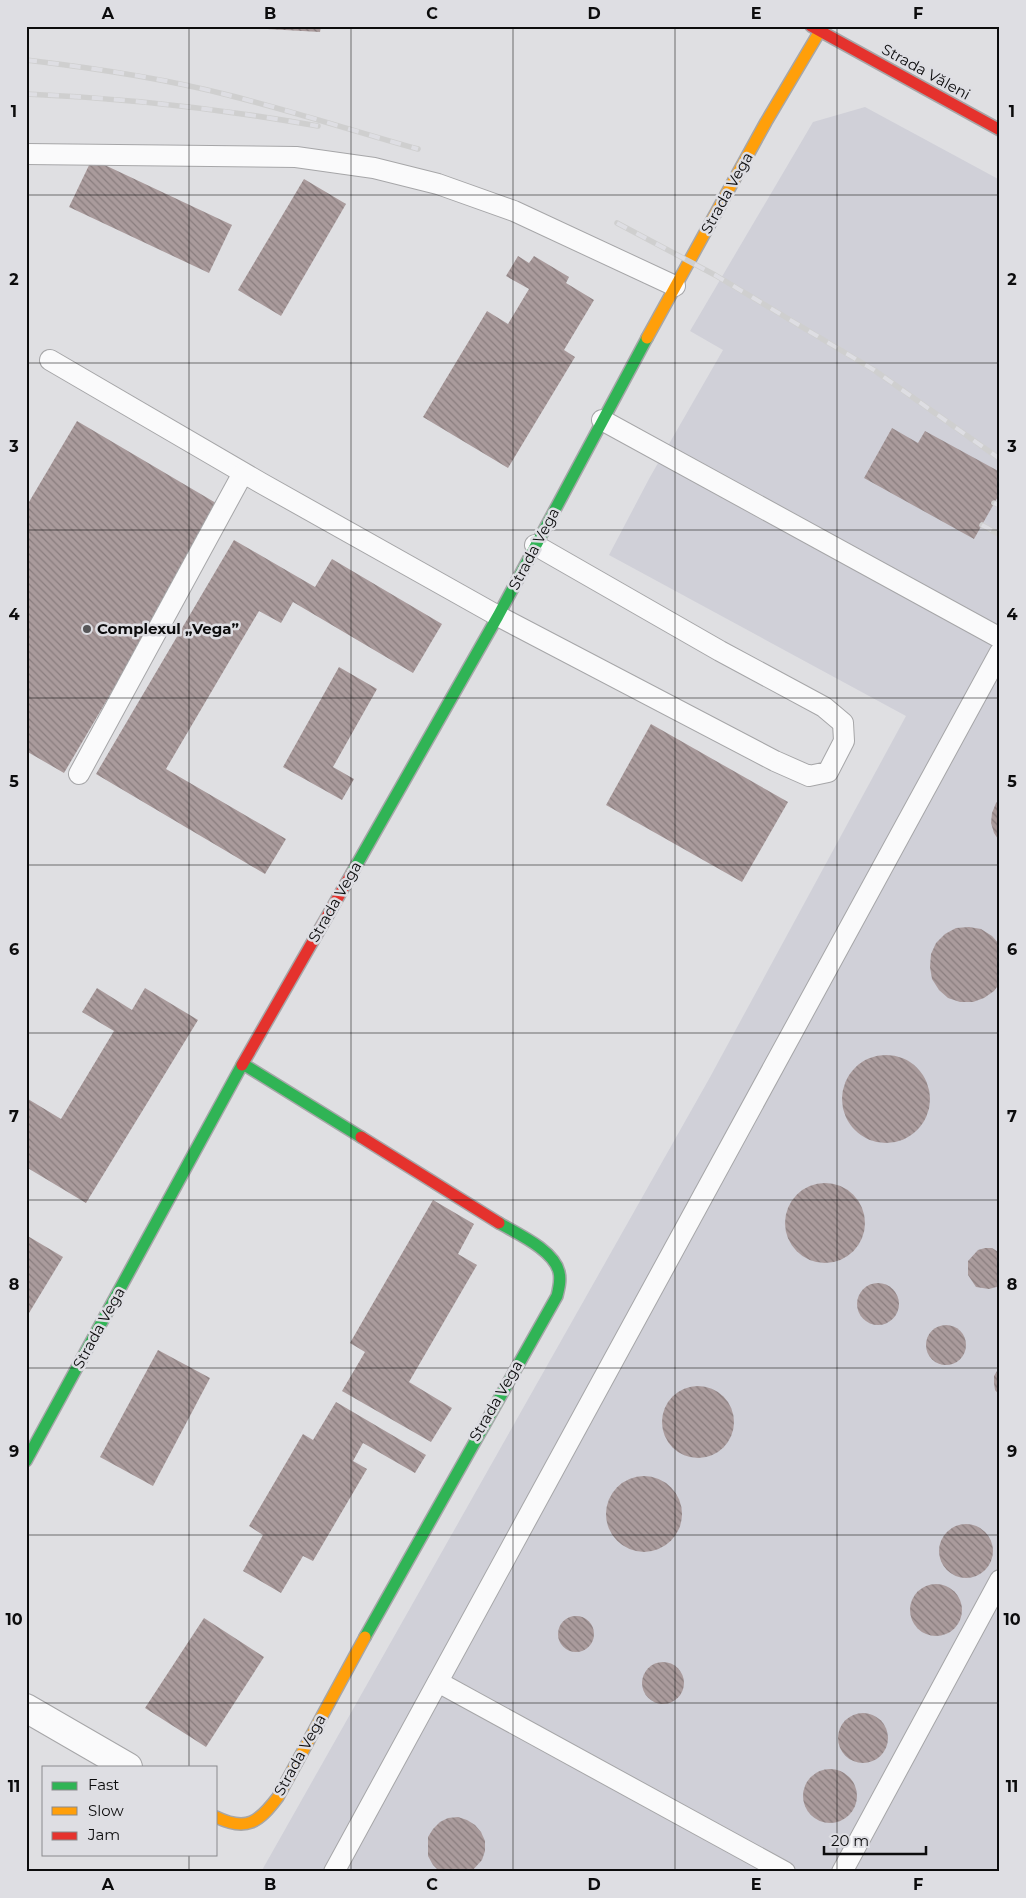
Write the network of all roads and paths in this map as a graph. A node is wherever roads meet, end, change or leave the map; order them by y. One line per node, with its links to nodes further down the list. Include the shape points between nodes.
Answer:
1 (816, 29): 2 (street, Strada Văleni); 4 (street, Strada Vega)
2 (1000, 130)
3 (26, 154): 4 (lane, via 296,157 374,168 438,184 514,211)
4 (675, 286): 6 (street, Strada Vega)
5 (50, 360): 7 (lane)
6 (602, 420): 8 (street, Strada Vega); 10 (lane)
7 (243, 473): 9 (lane); 12 (lane)
8 (535, 545): 9 (street, Strada Vega); 9 (lane, via 824,707 842,724 844,741 828,772 809,776 775,761)
9 (498, 616): 13 (street, Strada Vega)
10 (1000, 638)
11 (1000, 652): 16 (lane)
12 (79, 774)
13 (243, 1064): 14 (street, Strada Vega); 19 (street, Strada Vega, via 545,1251 556,1262 561,1278 558,1296 453,1477 278,1797 253,1823 239,1826)
14 (26, 1461)
15 (1000, 1580): 22 (lane)
16 (438, 1682): 20 (lane); 21 (lane)
17 (26, 1708): 18 (street)
18 (126, 1766)
19 (218, 1819)
20 (334, 1872)
21 (785, 1872)
22 (842, 1872)

